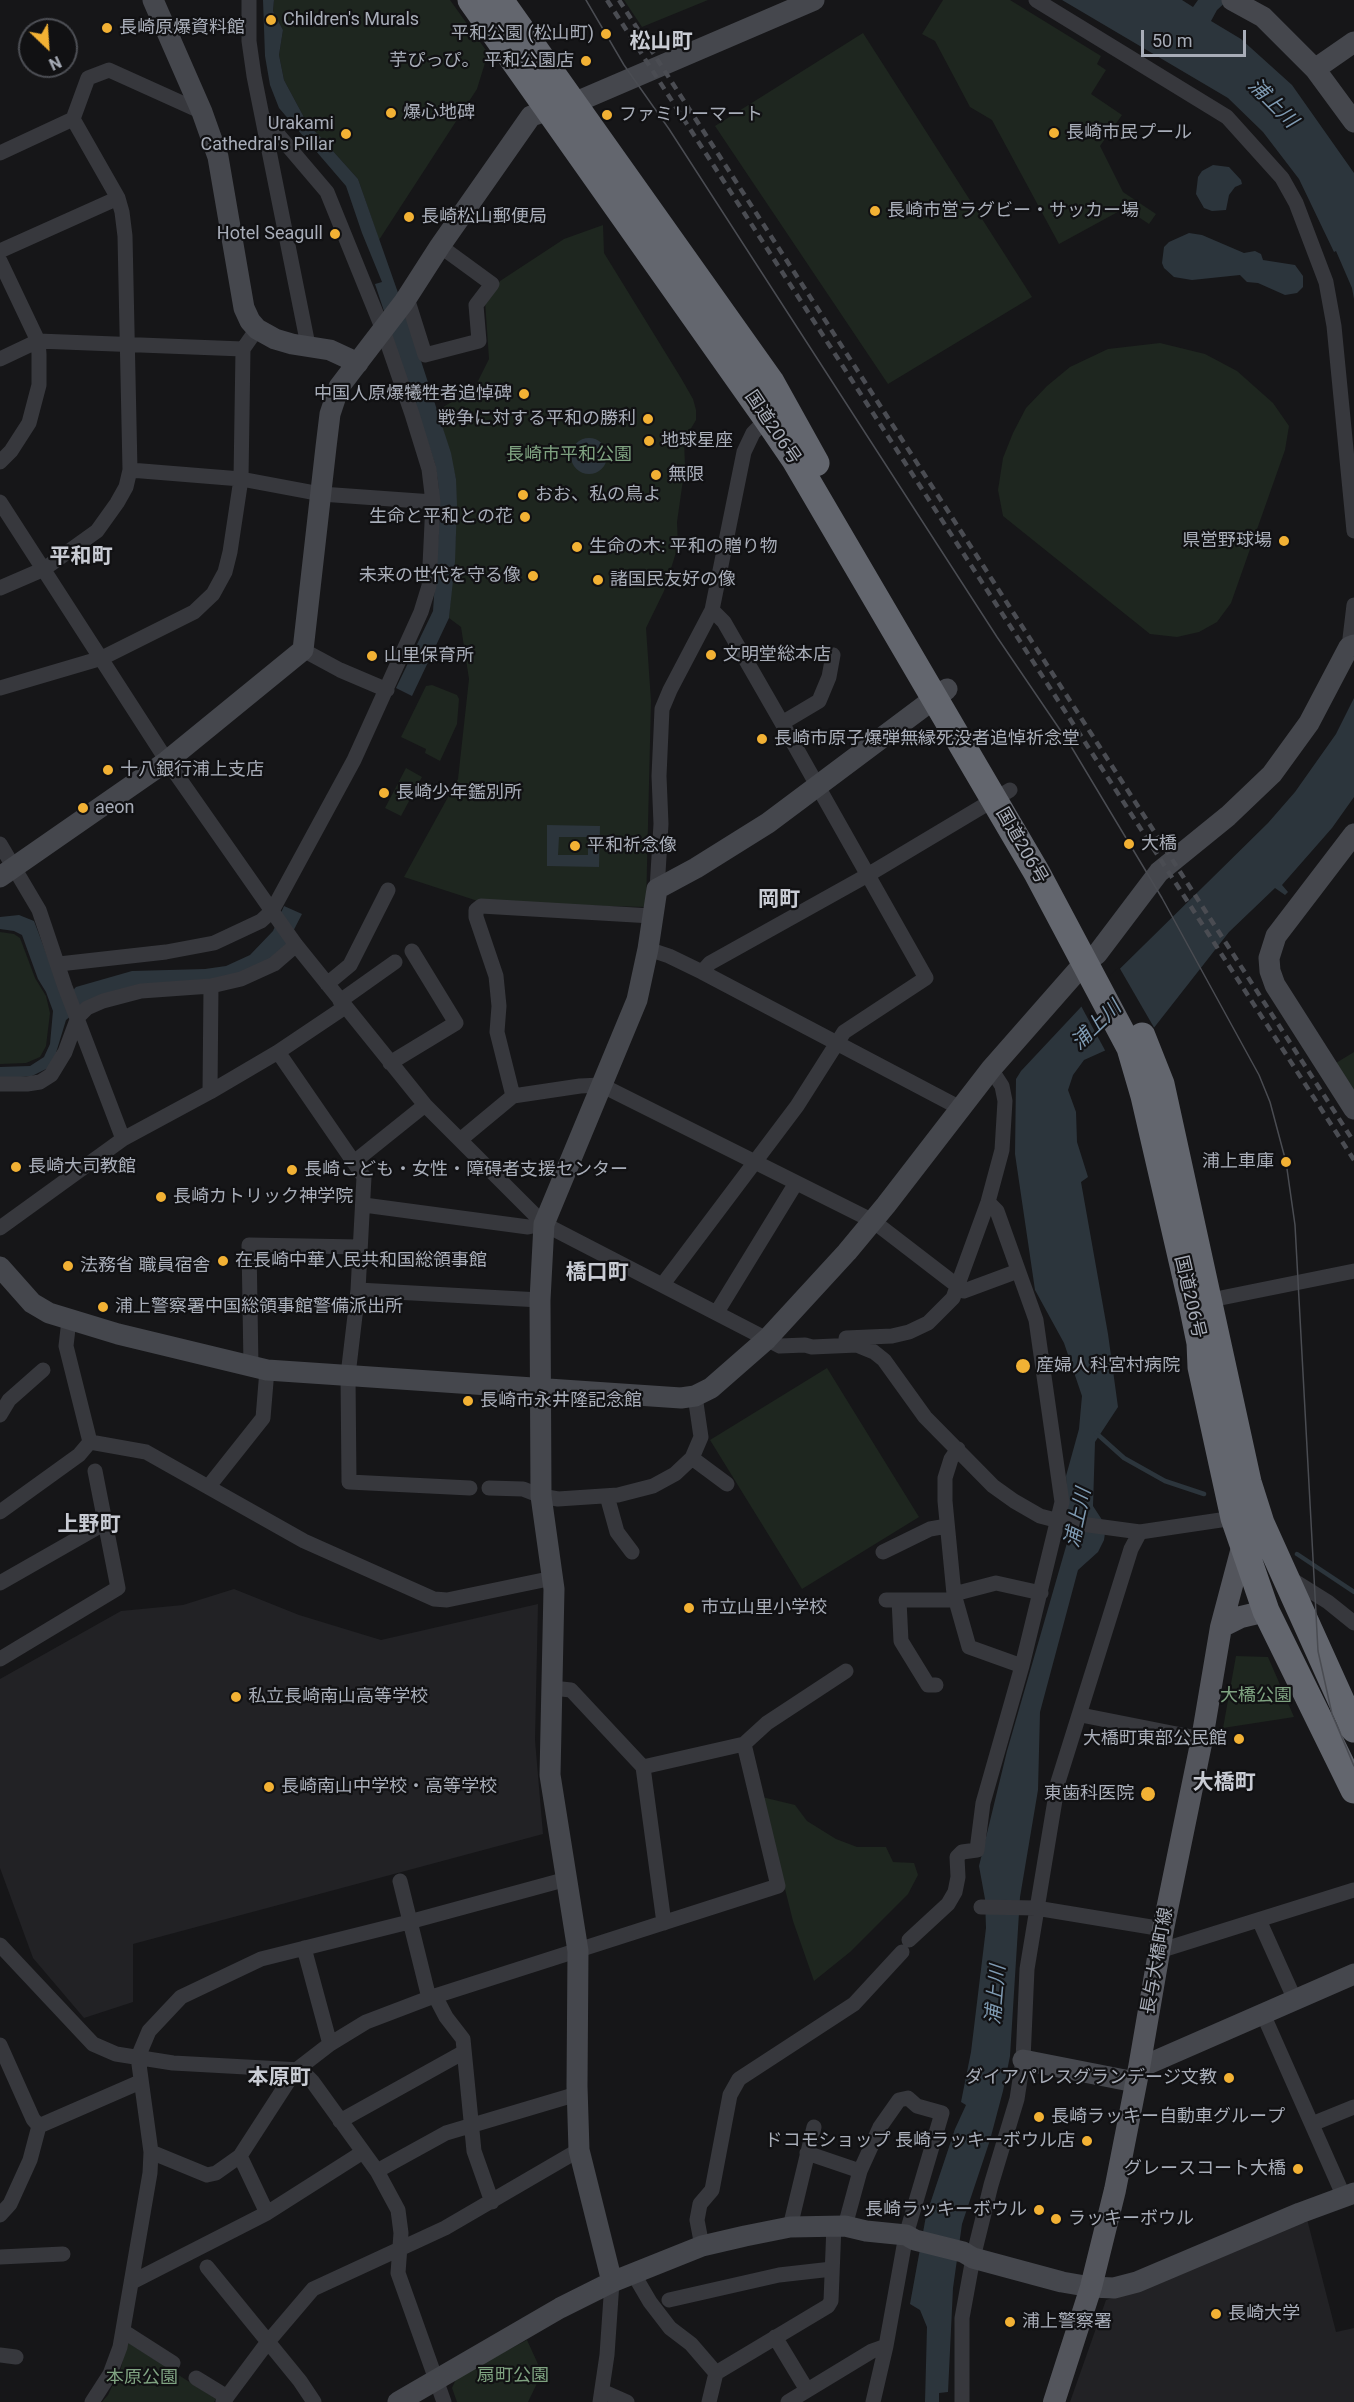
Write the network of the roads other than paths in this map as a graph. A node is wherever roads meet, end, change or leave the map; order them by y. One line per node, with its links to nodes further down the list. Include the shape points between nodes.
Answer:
1 (153, 0): 11 (street)
2 (249, 0): 12 (street, via 249,41)
3 (471, 0): 10 (highway, 国道206号)
4 (500, 0): 10 (highway, 国道206号)
5 (814, 0): 10 (street)
6 (1036, 0): 37 (street, via 1227,117 1282,178 1296,203 1326,282 1334,326)
7 (1234, 1): 9 (street, via 1263,17)
8 (1354, 42): 9 (street)
9 (1315, 69): 14 (street)
10 (561, 107): 17 (street, via 531,116); 29 (highway, 国道206号); 48 (highway, 国道206号, via 771,382)
11 (202, 112): 13 (street, via 109,70 88,78); 21 (street, via 218,157 244,308)
12 (264, 118): 22 (street, via 327,192); 25 (street)
13 (73, 119): 15 (street); 16 (street)
14 (1354, 122)
15 (0, 153)
16 (117, 198): 18 (street); 24 (street, via 125,236)
17 (440, 246): 20 (street); 20 (street, via 492,284 476,305 479,341 425,355)
18 (0, 251)
19 (0, 261): 23 (street)
20 (405, 300): 22 (street)
21 (257, 329): 25 (street, via 274,339); 26 (street)
22 (385, 329): 28 (street); 35 (street, via 429,469)
23 (38, 340): 24 (street); 27 (street); 30 (street, via 39,385 33,412 19,441)
24 (126, 345): 26 (street); 31 (street)
25 (308, 345): 28 (street)
26 (243, 349): 32 (street)
27 (0, 359)
28 (358, 363): 33 (street, via 339,387 330,414)
29 (768, 419): 41 (street, via 753,433 744,452); 48 (highway, 国道206号)
30 (0, 462)
31 (130, 470): 32 (street); 38 (street, via 126,487 97,531)
32 (241, 479): 33 (street); 45 (street, via 230,552 213,594 194,612)
33 (321, 494): 35 (street); 43 (street)
34 (0, 502): 36 (street)
35 (433, 502): 47 (street, via 426,597)
36 (5, 519): 38 (street)
37 (1354, 531)
38 (44, 569): 39 (street); 45 (street)
39 (0, 588)
40 (1354, 604): 42 (street)
41 (712, 610): 49 (street, via 724,622); 57 (street, via 662,708)
42 (1351, 646): 66 (street, via 1309,723 1272,774 1160,873)
43 (303, 650): 47 (street); 50 (street)
44 (833, 655): 49 (street, via 819,701)
45 (102, 658): 46 (street); 50 (street)
46 (0, 688)
47 (387, 690): 59 (street)
48 (940, 694): 51 (street); 52 (highway, 国道206号)
49 (782, 723): 51 (street)
50 (167, 761): 55 (street); 59 (street)
51 (817, 785): 56 (street); 57 (street, via 739,842)
52 (1002, 795): 56 (street); 66 (highway, 国道206号)
53 (1354, 834): 82 (street, via 1276,936 1269,958 1275,985)
54 (0, 844): 55 (street)
55 (7, 872): 65 (street, via 39,910)
56 (866, 876): 67 (street, via 710,963); 72 (street, via 926,978 843,1032)
57 (657, 889): 60 (street)
58 (388, 890): 68 (street, via 350,965)
59 (274, 913): 61 (street); 65 (street, via 214,943)
60 (652, 916): 62 (street); 79 (street, via 481,906 476,910 496,976 497,1032)
61 (294, 942): 68 (street); 69 (street, via 274,964)
62 (648, 949): 67 (street); 77 (street, via 637,1000)
63 (412, 951): 74 (street, via 456,1023)
64 (395, 962): 70 (street)
65 (59, 964): 71 (street)
66 (1097, 968): 75 (street); 101 (highway, 国道206号, via 1161,1084)
67 (702, 972): 72 (street)
68 (327, 984): 70 (street)
69 (211, 987): 71 (street, via 141,991 103,1000); 78 (street)
70 (343, 1004): 73 (street); 74 (street)
71 (77, 1015): 76 (street, via 51,1075 40,1082); 83 (street)
72 (835, 1042): 81 (street); 86 (street, via 797,1106)
73 (278, 1052): 78 (street); 85 (street)
74 (390, 1063): 80 (street)
75 (991, 1069): 81 (street); 88 (street, via 1002,1086 1005,1101 1002,1150)
76 (0, 1084)
77 (601, 1085): 79 (street); 86 (street); 91 (street)
78 (210, 1092): 83 (street)
79 (513, 1096): 84 (street)
80 (425, 1106): 84 (street); 85 (street)
81 (960, 1108): 90 (street)
82 (1354, 1108)
83 (123, 1139): 92 (street)
84 (460, 1140): 91 (street)
85 (354, 1162): 89 (street, via 364,1177)
86 (756, 1162): 87 (street); 97 (street)
87 (796, 1183): 90 (street); 102 (street)
88 (988, 1202): 95 (street, via 997,1211); 98 (street)
89 (364, 1205): 91 (street, via 528,1227); 93 (street)
90 (873, 1221): 98 (street); 104 (street)
91 (544, 1224): 97 (street); 100 (street)
92 (0, 1228)
93 (360, 1247): 99 (street); 106 (street, via 249,1245)
94 (1354, 1270): 101 (street)
95 (1018, 1271): 98 (street, via 964,1291); 124 (street, via 1036,1320)
96 (3, 1276): 103 (street, via 32,1303)
97 (663, 1284): 102 (street)
98 (957, 1284): 105 (street, via 953,1298 928,1323 909,1332 820,1340)
99 (358, 1290): 100 (street); 108 (street)
100 (540, 1300): 109 (street)
101 (1200, 1303): 123 (highway, 国道206号, via 1201,1367); 126 (highway, 国道206号)
102 (717, 1312): 104 (street)
103 (69, 1320): 106 (street); 112 (street, via 66,1346)
104 (767, 1339): 105 (street, via 780,1346); 110 (street, via 711,1388)
105 (805, 1346): 113 (street, via 857,1345 874,1352 925,1417)
106 (259, 1368): 108 (street); 117 (street, via 263,1418)
107 (43, 1370): 111 (street, via 9,1400)
108 (348, 1375): 109 (street); 118 (street, via 349,1482)
109 (541, 1389): 110 (street); 120 (street)
110 (695, 1396): 114 (street, via 701,1437)
111 (0, 1415)
112 (90, 1442): 117 (street, via 146,1452); 122 (street, via 80,1455)
113 (958, 1449): 124 (street, via 993,1486 1014,1501 1040,1516); 127 (street, via 945,1478)
114 (692, 1458): 116 (street); 121 (street, via 675,1474 653,1486)
115 (95, 1471): 125 (street)
116 (727, 1484)
117 (209, 1486): 133 (street, via 304,1541 434,1599 447,1600)
118 (470, 1488)
119 (489, 1488): 120 (street, via 523,1489)
120 (541, 1496): 121 (street); 133 (street)
121 (607, 1496): 130 (street, via 616,1532)
122 (0, 1512)
123 (1234, 1518): 126 (street); 128 (street); 129 (highway, 国道206号)
124 (1065, 1522): 128 (street); 135 (street)
125 (105, 1523): 134 (street); 140 (street, via 118,1588)
126 (1261, 1523): 129 (main road, 長与大橋町線); 132 (highway, 国道206号)
127 (947, 1526): 131 (street, via 930,1529); 136 (street)
128 (1140, 1532): 145 (street, via 1131,1549)
129 (1243, 1544): 137 (highway, 国道206号); 139 (main road, 長与大橋町線)
130 (632, 1551)
131 (883, 1552)
132 (1281, 1573): 138 (street); 146 (highway, 国道206号)
133 (553, 1578): 144 (street)
134 (0, 1583)
135 (1041, 1593): 136 (street, via 996,1583); 141 (street)
136 (954, 1597): 141 (street, via 969,1647); 143 (street, via 892,1600 900,1641 928,1685)
137 (1266, 1611): 139 (main road); 150 (highway, 国道206号)
138 (1354, 1623)
139 (1221, 1627): 147 (main road, 長与大橋町線)
140 (0, 1659)
141 (1022, 1666): 196 (street, via 983,1803 976,1850 957,1857 955,1892 854,2004 739,2079 730,2095 712,2190 700,2204)
142 (846, 1671): 148 (street, via 767,1723)
143 (936, 1685)
144 (552, 1688): 149 (street, via 571,1690); 151 (street, via 550,1775)
145 (1081, 1715): 147 (street); 155 (street, via 1058,1782)
146 (1354, 1729)
147 (1202, 1739): 159 (main road, 長与大橋町線)
148 (744, 1744): 149 (street); 158 (street, via 778,1886)
149 (643, 1767): 158 (street)
150 (1354, 1790)
151 (567, 1879): 157 (street); 162 (street)
152 (400, 1881): 157 (street)
153 (1354, 1890): 156 (street)
154 (981, 1907): 155 (street)
155 (1036, 1908): 159 (street); 171 (street, via 1027,1969)
156 (1259, 1920): 159 (street); 165 (street)
157 (409, 1922): 161 (street); 164 (street)
158 (664, 1923): 162 (street)
159 (1161, 1940): 173 (main road, 長与大橋町線)
160 (0, 1945): 170 (street, via 93,2044 116,2054)
161 (304, 1948): 167 (street); 170 (street, via 261,1959 181,1997 149,2031)
162 (578, 1951): 164 (street); 175 (street)
163 (1354, 1974): 165 (street)
164 (432, 1997): 167 (street, via 366,2022); 169 (street, via 460,2032)
165 (1295, 2000): 166 (street)
166 (1263, 2014): 173 (street); 178 (street)
167 (330, 2044): 172 (street)
168 (0, 2045): 179 (street)
169 (464, 2052): 177 (street); 180 (street)
170 (138, 2057): 172 (street); 174 (street)
171 (1023, 2060): 173 (street); 199 (street, via 1017,2099)
172 (295, 2071): 177 (street, via 301,2070 312,2081); 186 (street)
173 (1137, 2075): 206 (main road, 長与大橋町線)
174 (140, 2082): 179 (street); 183 (street)
175 (577, 2094): 180 (street); 182 (street)
176 (1354, 2107): 178 (street)
177 (340, 2121): 184 (street)
178 (1311, 2124): 189 (street)
179 (39, 2126): 192 (street, via 30,2160 10,2204)
180 (471, 2126): 187 (street, via 447,2133); 190 (street, via 474,2151)
181 (814, 2127): 185 (street)
182 (579, 2150): 190 (street); 205 (street)
183 (151, 2152): 186 (street, via 207,2175); 204 (street)
184 (363, 2152): 187 (street); 191 (street)
185 (807, 2153): 188 (street); 194 (street)
186 (240, 2156): 191 (street)
187 (377, 2171): 197 (street, via 398,2210)
188 (860, 2171): 193 (street); 195 (street, via 880,2127 899,2100 908,2098 917,2106 942,2113)
189 (1349, 2195): 206 (street, via 1137,2282 1114,2288)
190 (492, 2202): 197 (street)
191 (267, 2213): 204 (street)
192 (0, 2215)
193 (840, 2225): 194 (street); 195 (street); 202 (street)
194 (790, 2227): 196 (street)
195 (911, 2237): 199 (street); 211 (street)
196 (702, 2246): 203 (street)
197 (400, 2247): 210 (street, via 313,2289); 217 (street, via 398,2273)
198 (63, 2254): 200 (street)
199 (968, 2255): 206 (street); 229 (street, via 962,2318)
200 (0, 2257)
201 (207, 2267): 210 (street)
202 (832, 2269): 207 (street, via 779,2275); 209 (street, via 828,2306)
203 (633, 2273): 205 (street); 215 (street, via 670,2328 691,2344)
204 (132, 2282): 208 (street)
205 (612, 2282): 217 (street); 219 (street)
206 (1090, 2287): 230 (main road, 長与大橋町線)
207 (669, 2301)
208 (123, 2331): 214 (street); 221 (street, via 110,2374)
209 (775, 2337): 215 (street); 218 (street)
210 (267, 2343): 220 (street); 222 (street)
211 (886, 2346): 218 (street); 228 (street)
212 (0, 2355): 213 (street)
213 (16, 2357)
214 (173, 2363)
215 (716, 2373): 226 (street)
216 (196, 2378): 220 (street)
217 (436, 2379): 223 (street); 224 (street)
218 (807, 2390): 227 (street)
219 (601, 2396): 225 (street)
220 (225, 2400)
221 (92, 2402)
222 (314, 2402)
223 (398, 2402)
224 (444, 2402)
225 (627, 2402)
226 (709, 2402)
227 (789, 2402)
228 (873, 2402)
229 (962, 2402)
230 (1054, 2402)

